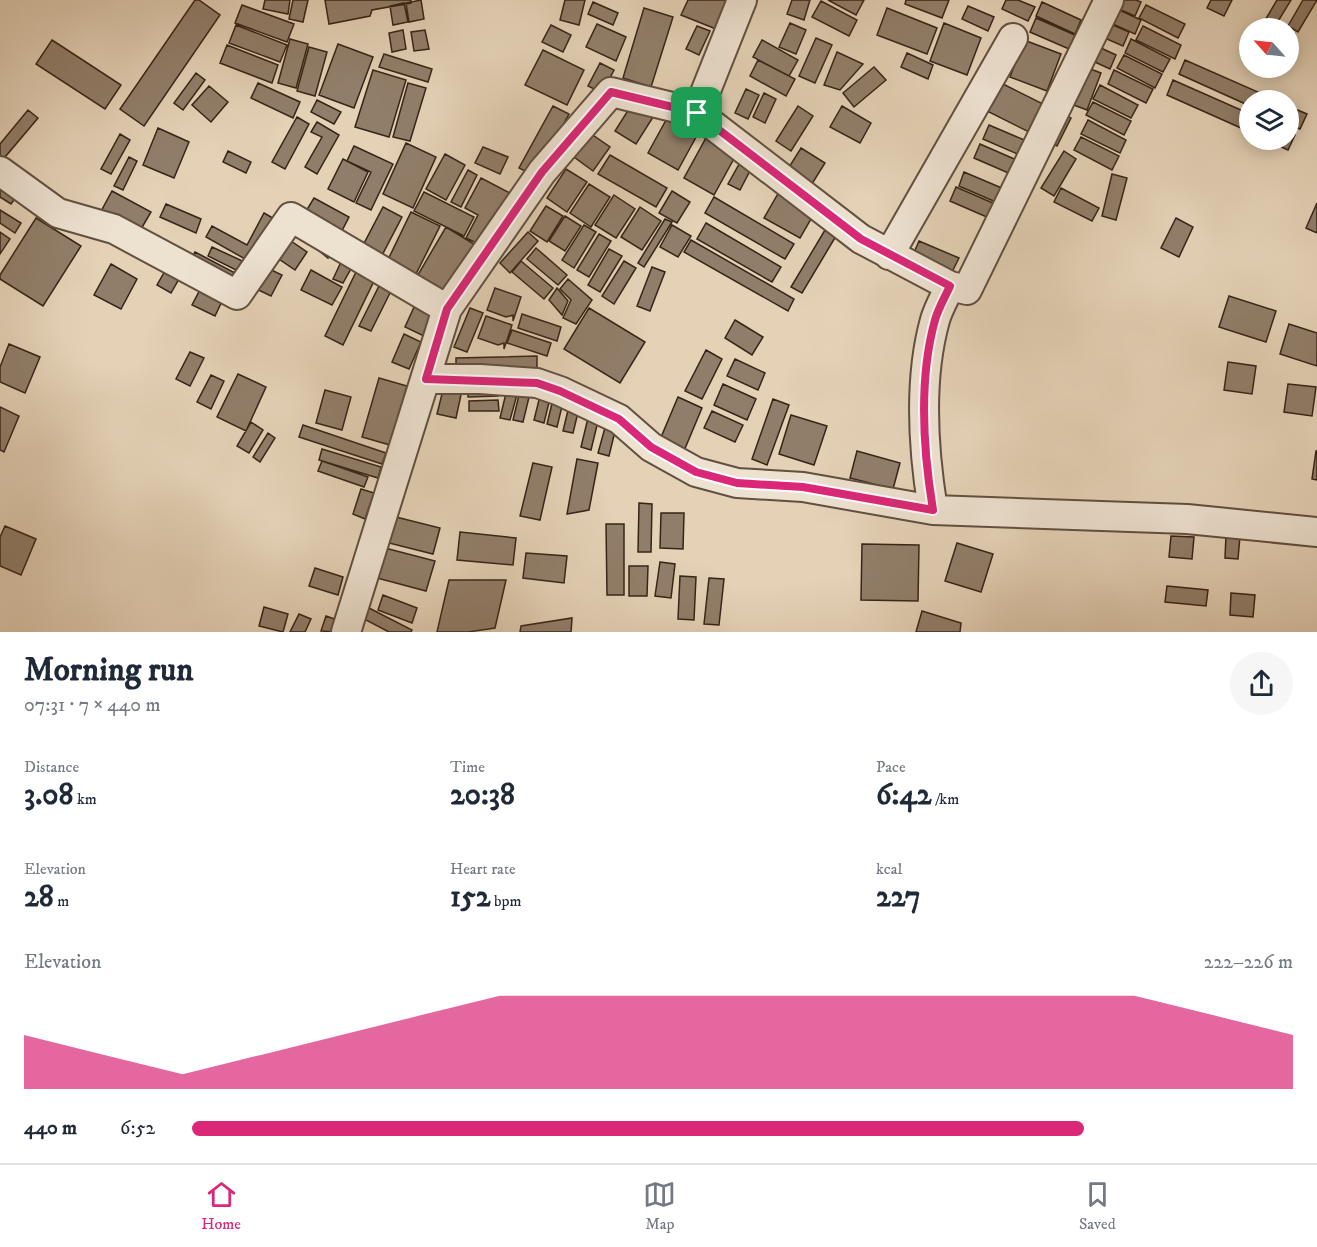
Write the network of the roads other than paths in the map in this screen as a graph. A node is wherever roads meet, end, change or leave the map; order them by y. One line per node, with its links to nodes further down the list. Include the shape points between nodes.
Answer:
1 (742, 0): 4 (street)
2 (1109, 0): 7 (street, via 967,290)
3 (1013, 38): 6 (street)
4 (697, 113): 6 (street, via 861,239); 8 (street, via 611,92 542,172)
5 (0, 171): 8 (street, via 58,213 114,229 237,295 291,217)
6 (890, 255): 7 (street)
7 (950, 286): 10 (street, via 935,318 927,357 926,471)
8 (447, 309): 9 (street)
9 (426, 379): 10 (street, via 537,383 619,419 651,447 696,472 737,483 803,487); 12 (street)
10 (933, 510): 11 (street, via 1187,519)
11 (1317, 532)
12 (346, 632)

